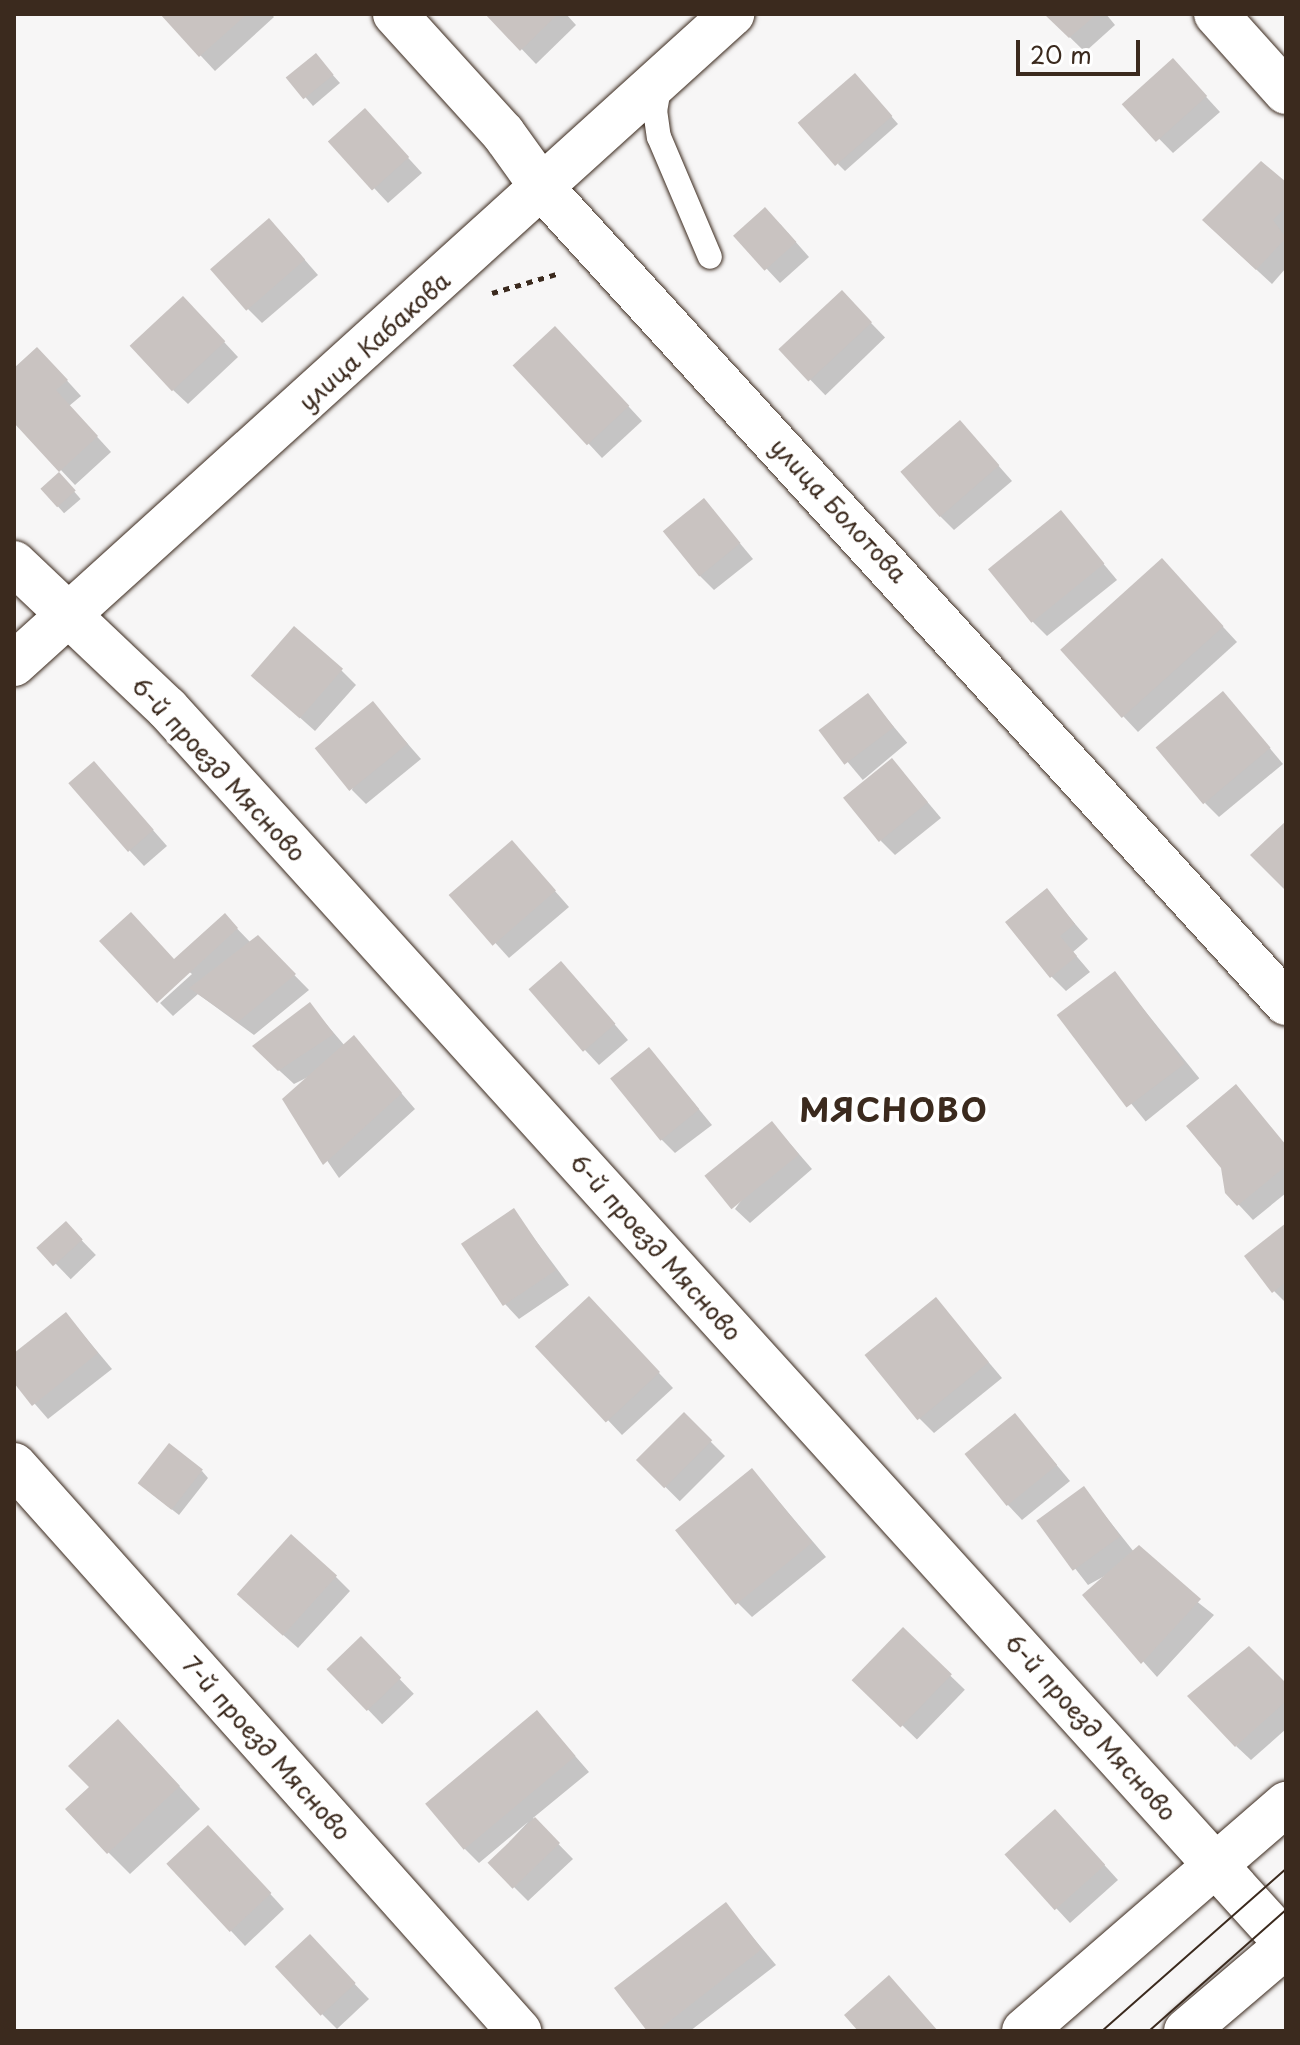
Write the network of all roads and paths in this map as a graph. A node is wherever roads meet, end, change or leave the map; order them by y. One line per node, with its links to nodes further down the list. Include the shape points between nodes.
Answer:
1 (395, 14): 6 (street, улица Болотова, via 503,133)
2 (732, 14): 4 (street, улица Кабакова)
3 (1216, 14): 5 (street)
4 (661, 80): 6 (street, улица Кабакова); 7 (lane, via 655,110 659,137)
5 (1286, 92)
6 (544, 190): 9 (street, улица Кабакова); 11 (street, улица Болотова)
7 (710, 257)
8 (14, 563): 9 (street, 6-й проезд Мясново)
9 (66, 616): 10 (street, улица Кабакова); 14 (street, 6-й проезд Мясново, via 167,708)
10 (14, 664)
11 (1286, 1003)
12 (14, 1465): 16 (street, 7-й проезд Мясново)
13 (1286, 1804): 14 (street)
14 (1215, 1863): 15 (street, 6-й проезд Мясново); 17 (street)
15 (1286, 1944): 18 (street)
16 (519, 2031)
17 (1024, 2031)
18 (1186, 2031)

